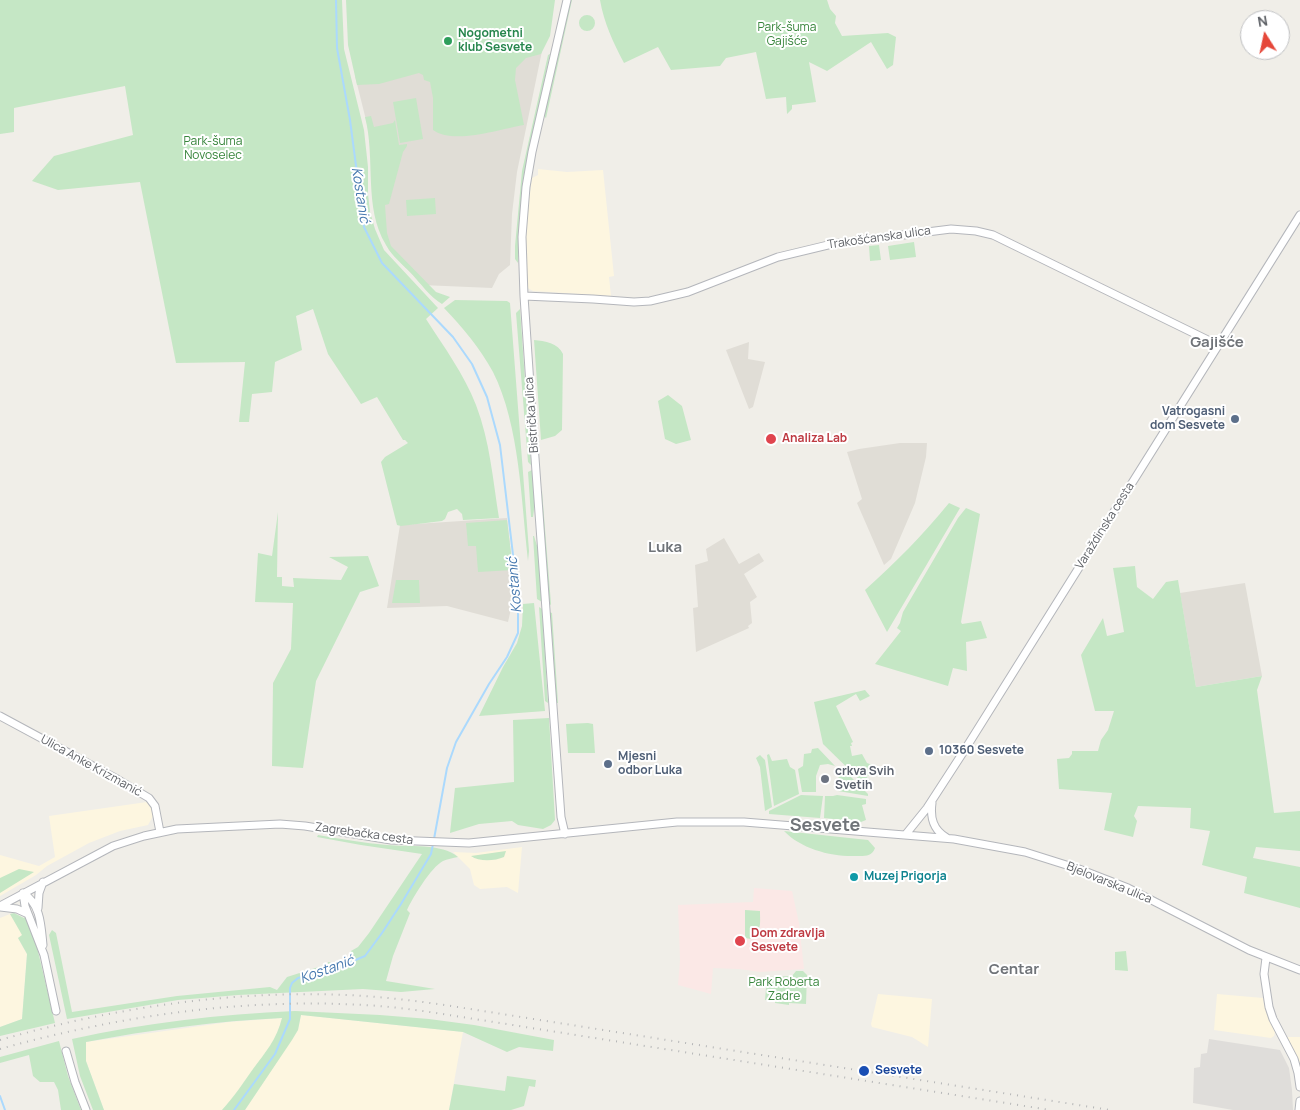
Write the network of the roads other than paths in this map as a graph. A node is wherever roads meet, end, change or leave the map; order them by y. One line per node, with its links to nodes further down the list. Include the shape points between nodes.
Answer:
1 (567, 0): 3 (main road, Bistrička ulica, via 526,187 522,237)
2 (1300, 215): 4 (main road, Varaždinska cesta)
3 (524, 296): 4 (main road, Trakošćanska ulica, via 634,302 657,300 812,248 960,229 993,235); 8 (main road, Bistrička ulica)
4 (1218, 345): 6 (main road, Varaždinska cesta)
5 (0, 716): 7 (main road, Ulica Anke Krizmanić, via 149,798 156,809)
6 (932, 800): 9 (main road, Varaždinska cesta); 10 (main road, via 933,823)
7 (160, 832): 8 (main road, Zagrebačka cesta, via 280,824 442,843); 11 (main road, Zagrebačka cesta, via 113,846)
8 (565, 834): 9 (main road, Zagrebačka cesta, via 692,821)
9 (906, 834): 10 (main road, Bjelovarska ulica)
10 (947, 838): 17 (main road, Bjelovarska ulica, via 1025,852 1106,879 1143,894)
11 (43, 882): 12 (main road, Zagrebačka cesta); 14 (main road)
12 (23, 893): 13 (main road, Zagrebačka cesta); 14 (main road); 15 (main road)
13 (0, 906): 15 (main road)
14 (38, 911): 16 (main road)
15 (29, 915): 16 (main road)
16 (44, 955): 19 (main road)
17 (1266, 958): 18 (main road, Bjelovarska ulica); 21 (main road, via 1264,982 1269,1007 1294,1058)
18 (1300, 970)
19 (56, 1011)
20 (66, 1051): 23 (main road)
21 (1300, 1086)
22 (1300, 1101): 24 (main road)
23 (86, 1110)
24 (1299, 1110)

